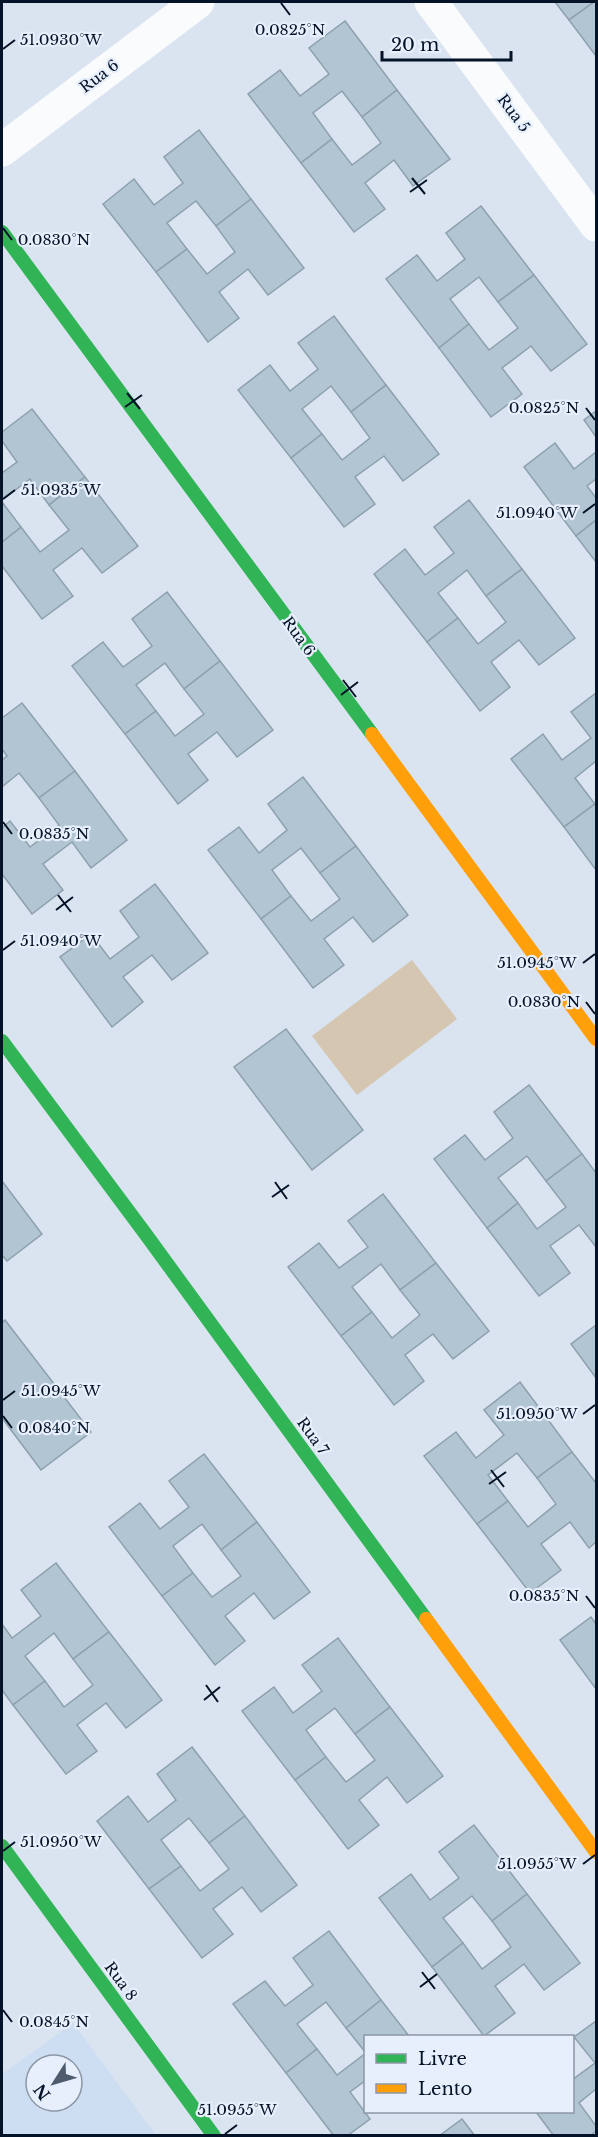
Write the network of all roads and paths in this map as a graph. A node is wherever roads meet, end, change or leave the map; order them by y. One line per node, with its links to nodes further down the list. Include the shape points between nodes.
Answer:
1 (198, 2): 3 (street, Rua 6)
2 (431, 2): 4 (street, Rua 5)
3 (2, 150)
4 (597, 225)
5 (2, 232): 6 (street, Rua 6)
6 (597, 1040)
7 (2, 1041): 9 (street, Rua 7)
8 (2, 1846): 10 (street, Rua 8)
9 (597, 1852)
10 (214, 2136)

